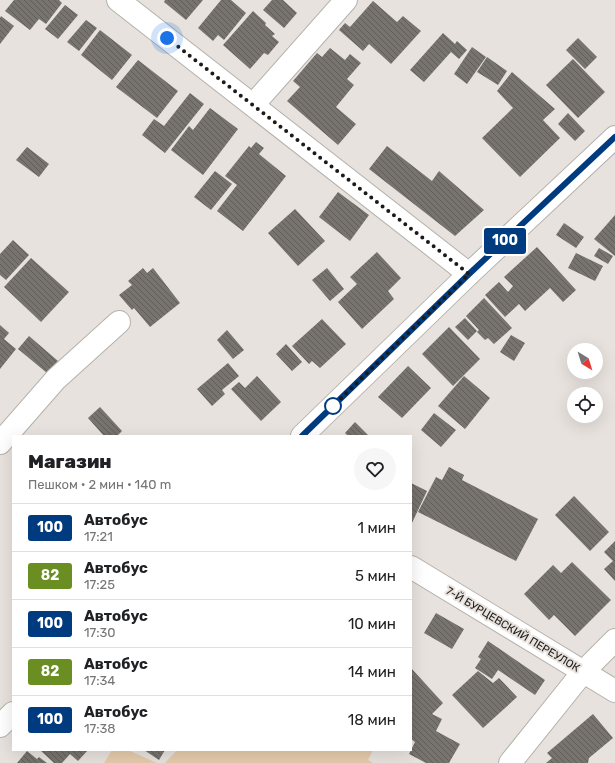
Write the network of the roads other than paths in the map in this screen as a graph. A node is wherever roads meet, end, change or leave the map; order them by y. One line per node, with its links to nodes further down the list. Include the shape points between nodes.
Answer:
1 (118, 0): 3 (street)
2 (346, 0): 3 (street)
3 (253, 105): 5 (street)
4 (615, 137): 5 (street)
5 (469, 274): 7 (street)
6 (119, 322): 8 (street, via 56,379)
7 (303, 435)
8 (0, 443)
9 (412, 568): 11 (street, 7-Й БУРЦЕВСКИЙ ПЕРЕУЛОК)
10 (615, 640): 11 (street)
11 (583, 672): 12 (street, 7-Й БУРЦЕВСКИЙ ПЕРЕУЛОК); 15 (street)
12 (615, 691)
13 (12, 714): 14 (street)
14 (0, 726)
15 (510, 763)

